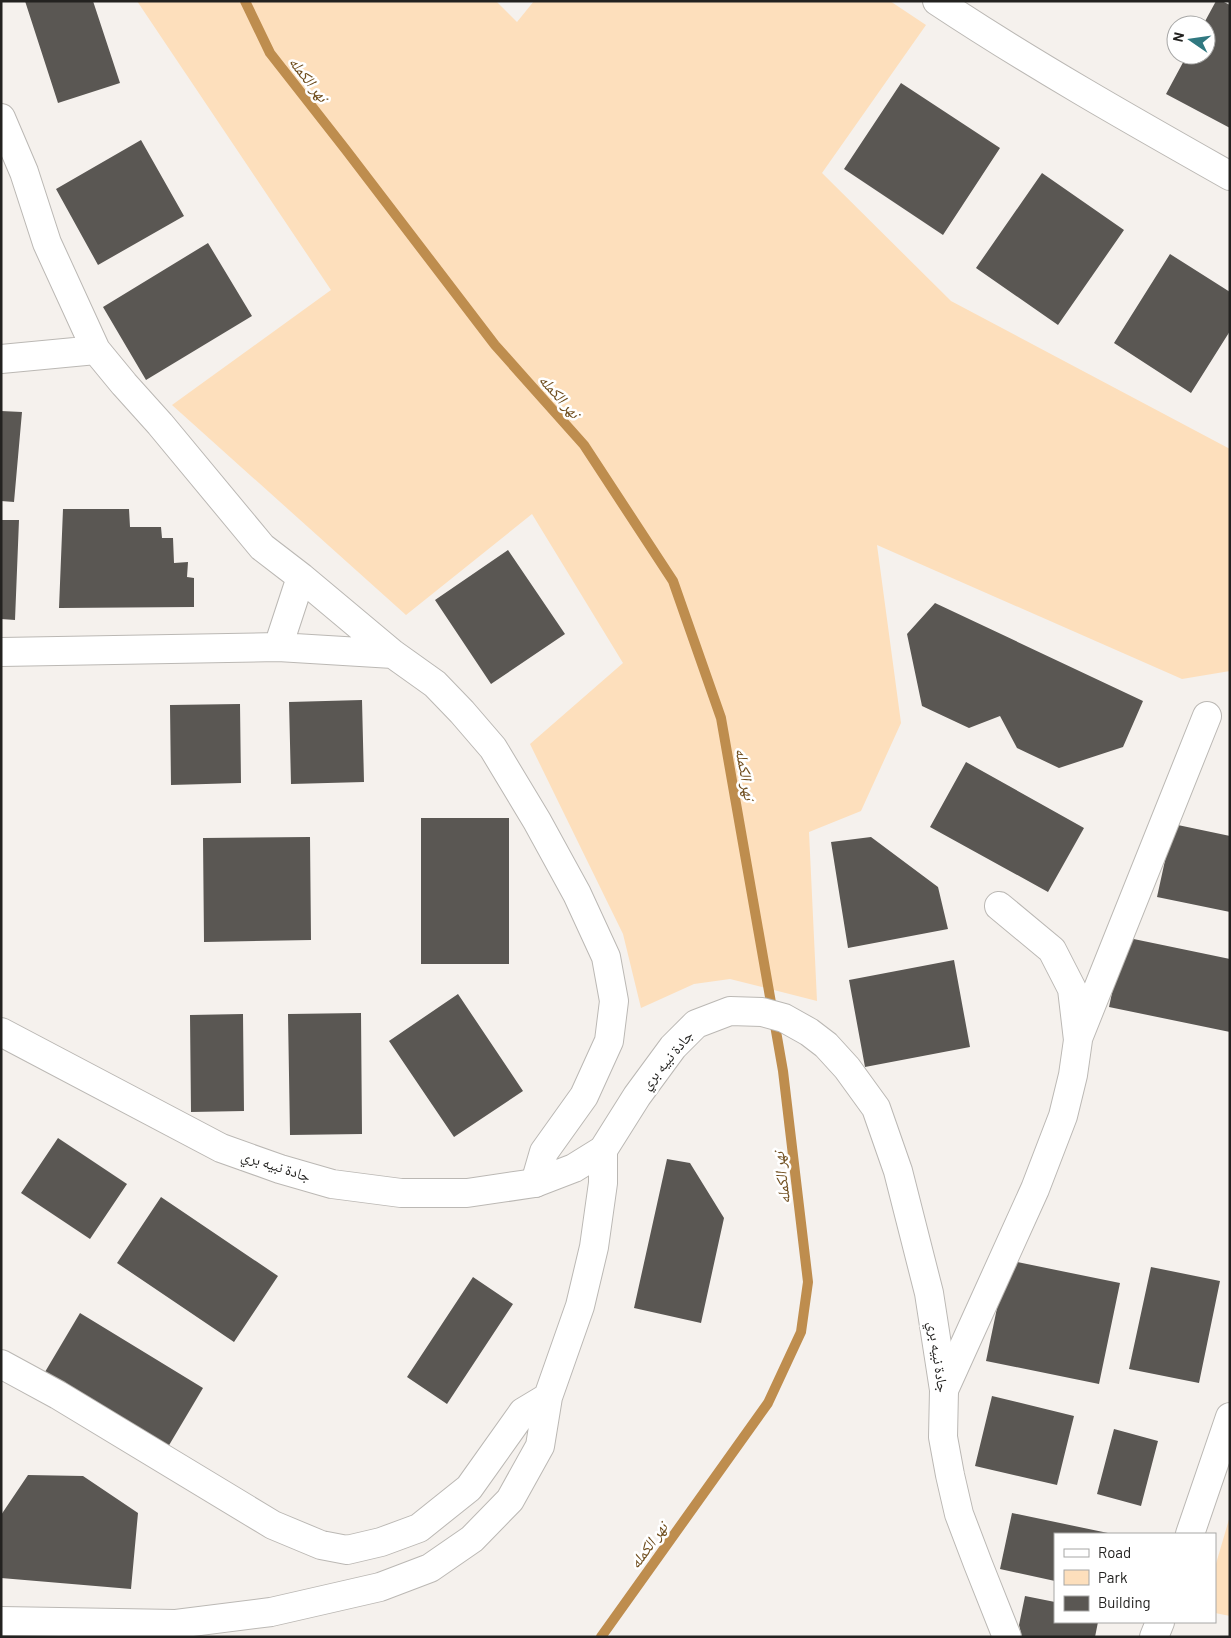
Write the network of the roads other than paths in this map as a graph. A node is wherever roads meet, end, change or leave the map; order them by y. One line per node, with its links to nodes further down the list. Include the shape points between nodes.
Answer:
1 (937, 1): 3 (street)
2 (1, 118): 4 (street, via 24,172 47,243)
3 (1230, 176)
4 (96, 350): 5 (street); 6 (street, via 262,547)
5 (1, 359)
6 (301, 577): 7 (street); 9 (street)
7 (278, 647): 8 (street); 9 (street)
8 (1, 652)
9 (393, 654): 15 (street, via 435,684 492,748 577,894 606,957 614,1001 609,1041 584,1096 544,1152)
10 (1207, 716): 13 (street)
11 (999, 906): 13 (street, via 1052,950 1072,989)
12 (1, 1032): 15 (street, جادة نبيه بري, via 221,1148 332,1184 401,1193 467,1193)
13 (1078, 1040): 17 (street, via 1063,1116 1039,1180)
14 (603, 1150): 15 (street, جادة نبيه بري, via 574,1168); 17 (street, جادة نبيه بري, via 673,1047 696,1024 730,1011 762,1012 784,1018 809,1032 847,1068 876,1108 916,1238 929,1293); 18 (street, via 603,1183 594,1247 580,1306)
15 (535, 1182)
16 (1, 1364): 18 (street, via 273,1525 321,1546 347,1550 419,1528 469,1488 523,1412)
17 (944, 1390): 23 (street, جادة نبيه بري, via 943,1437 959,1514)
18 (548, 1397): 21 (street, via 540,1446 510,1500 472,1539 430,1568 380,1587 271,1612 176,1624)
19 (1230, 1418): 20 (street)
20 (1190, 1533)
21 (1, 1621)
22 (1160, 1623): 24 (street)
23 (1007, 1637)
24 (1154, 1637)

